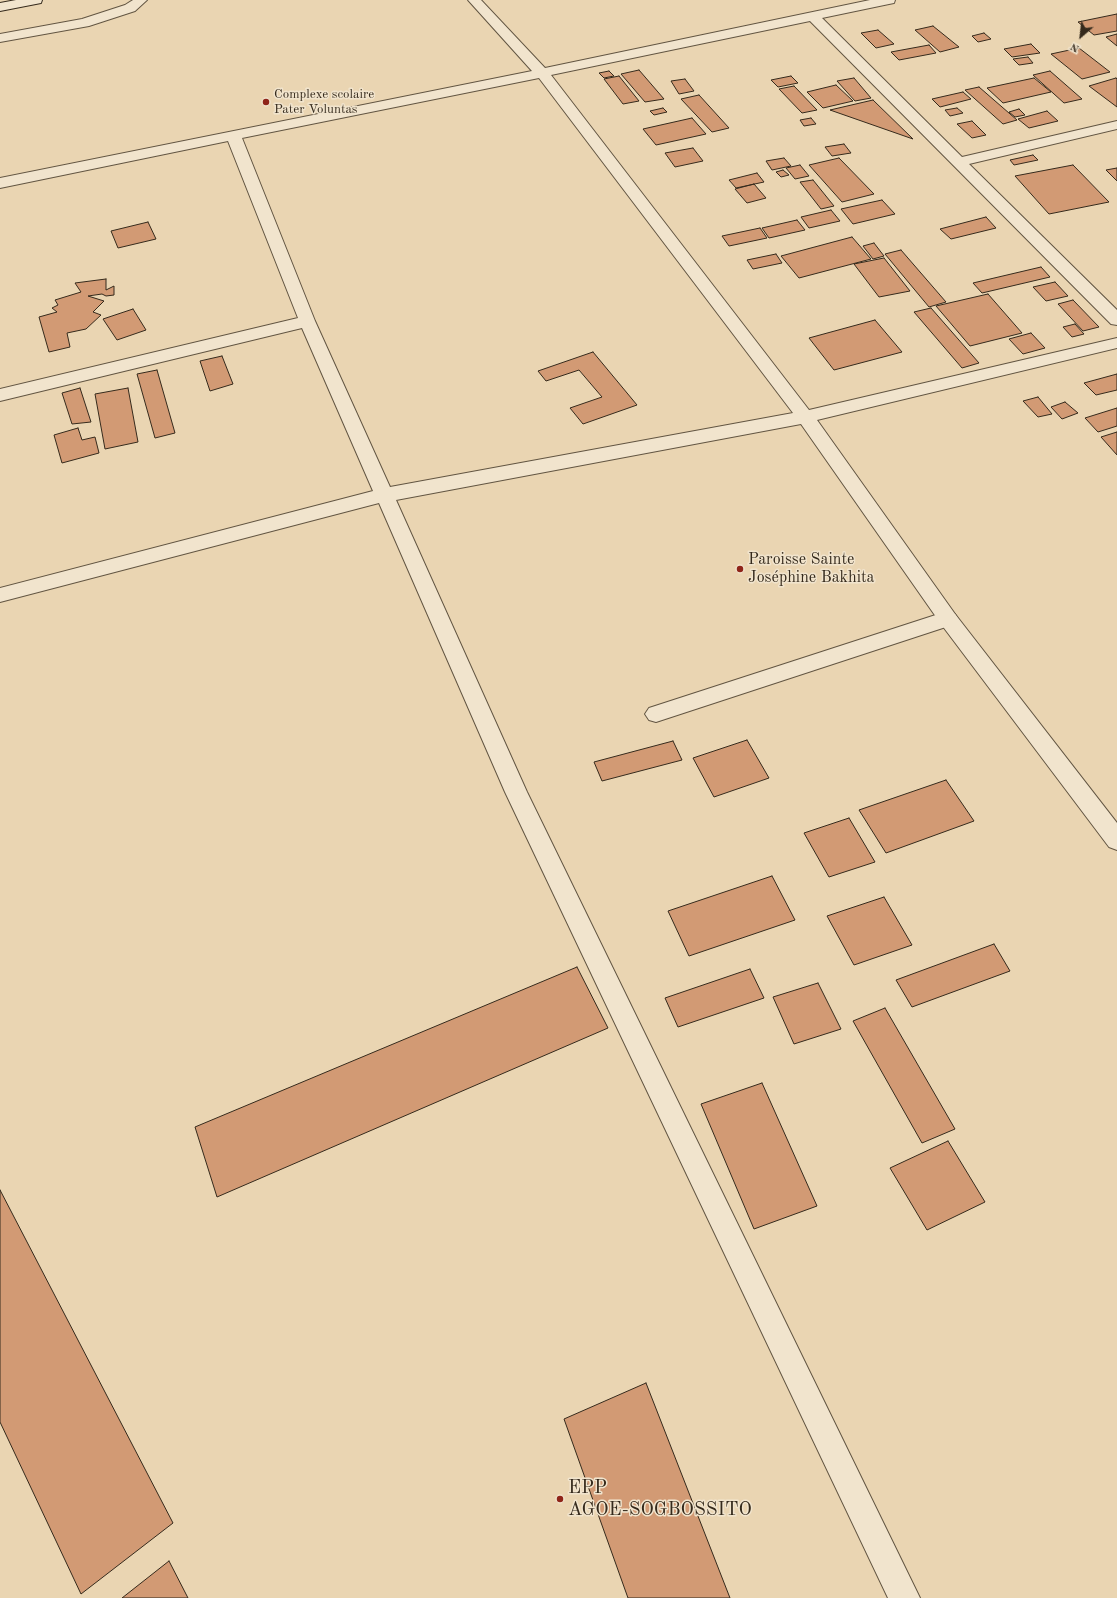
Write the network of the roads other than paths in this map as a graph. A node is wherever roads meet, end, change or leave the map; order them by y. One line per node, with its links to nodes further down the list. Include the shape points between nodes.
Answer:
1 (36, 0): 5 (street)
2 (141, 0): 7 (street, via 130,8 84,23)
3 (474, 0): 8 (street)
4 (889, 0): 6 (street)
5 (0, 7)
6 (813, 16): 8 (street); 11 (street)
7 (0, 38)
8 (542, 73): 10 (street); 17 (street)
9 (1117, 125): 11 (street)
10 (233, 135): 12 (street); 14 (street)
11 (959, 162): 13 (street)
12 (0, 182)
13 (1117, 320)
14 (307, 321): 16 (street); 18 (street)
15 (1117, 343): 17 (street)
16 (0, 395)
17 (804, 417): 18 (street); 20 (street)
18 (385, 495): 19 (street); 23 (street, via 516,792)
19 (0, 596)
20 (948, 619): 21 (street); 22 (street)
21 (656, 714)
22 (1117, 840)
23 (904, 1598)

